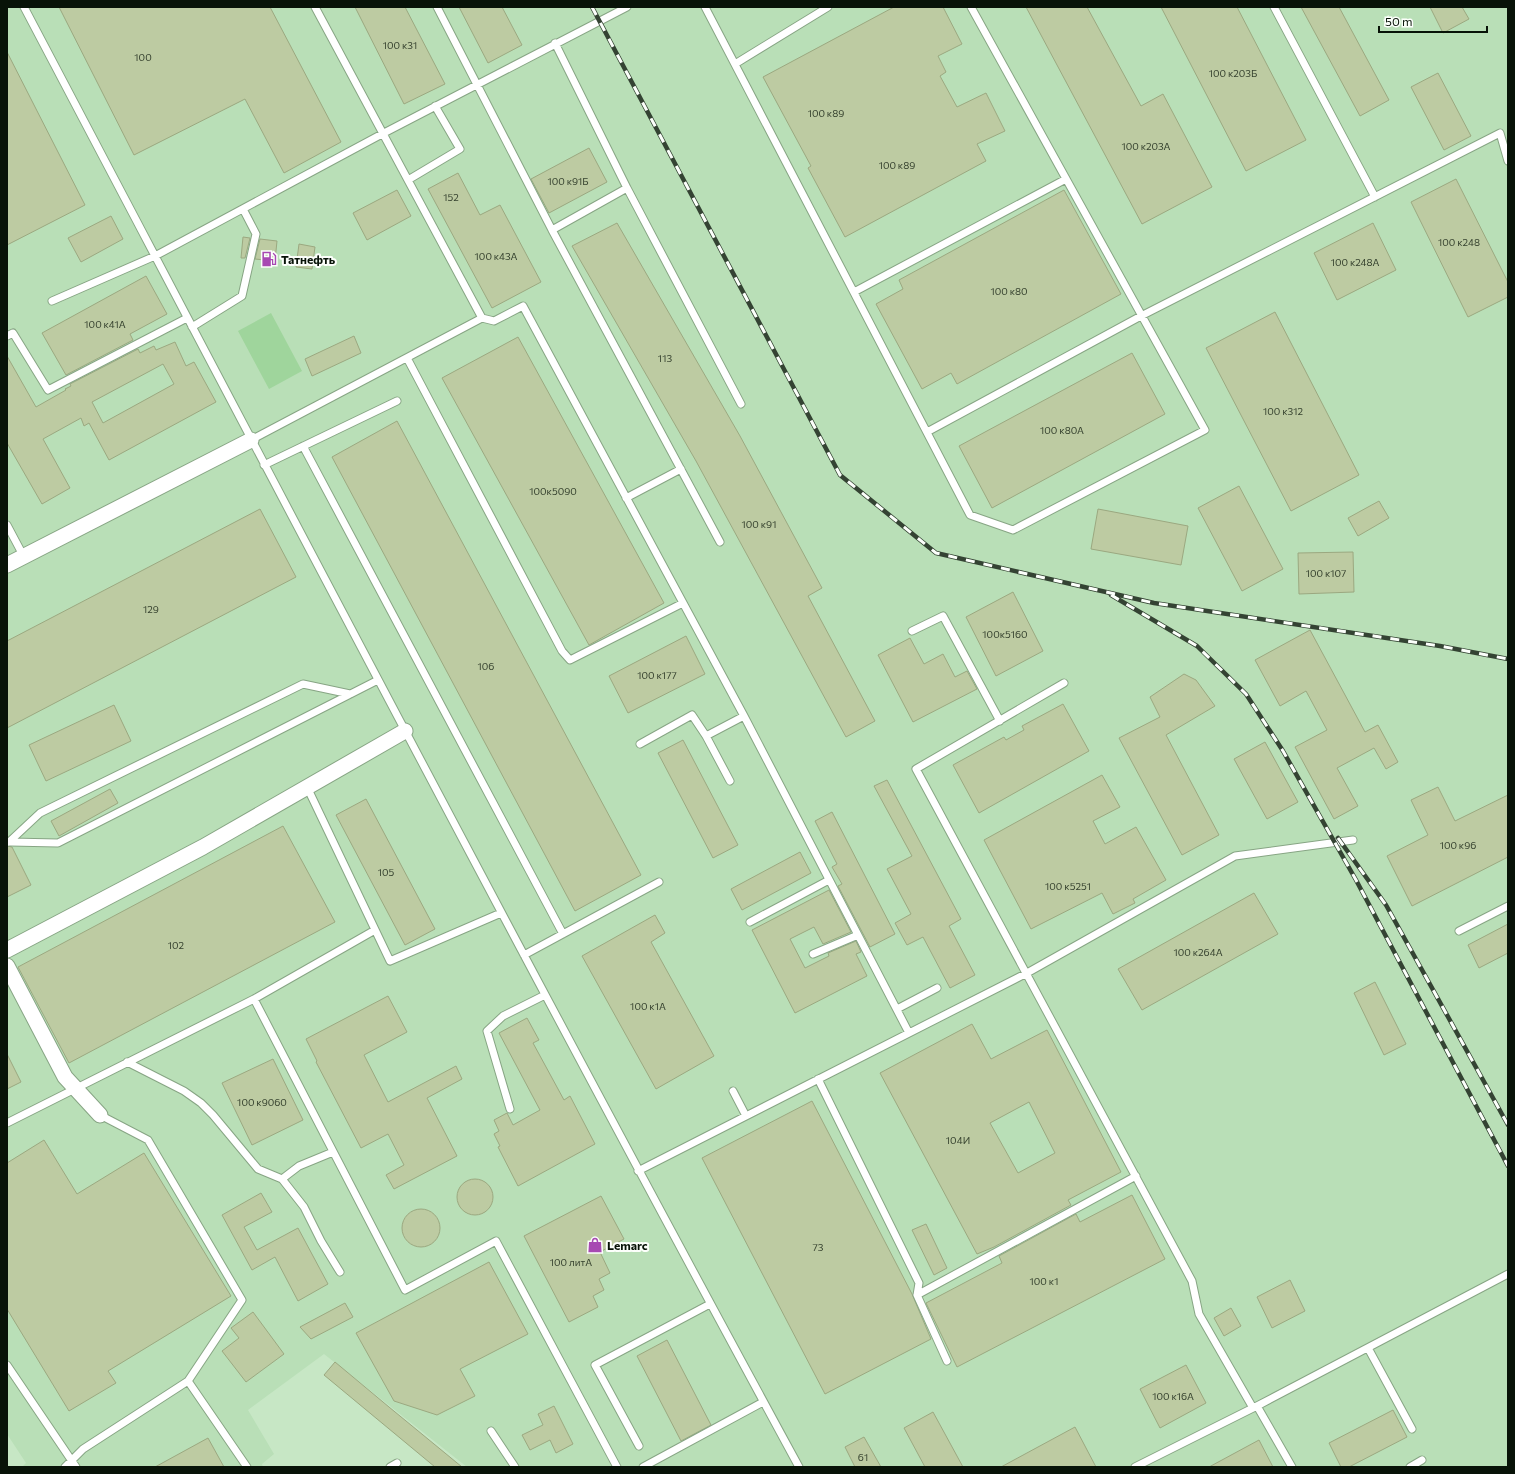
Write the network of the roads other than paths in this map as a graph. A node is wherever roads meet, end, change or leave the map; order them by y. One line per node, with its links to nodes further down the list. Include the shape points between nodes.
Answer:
1 (24, 7): 21 (lane)
2 (315, 7): 13 (lane)
3 (437, 7): 11 (lane)
4 (627, 7): 9 (lane)
5 (705, 7): 10 (lane)
6 (828, 7): 10 (lane)
7 (971, 7): 15 (lane)
8 (1274, 7): 18 (lane)
9 (556, 43): 11 (lane); 17 (lane)
10 (734, 64): 22 (lane)
11 (477, 85): 12 (lane); 20 (lane)
12 (435, 106): 13 (lane); 16 (lane, via 460,149)
13 (382, 134): 16 (lane); 19 (lane)
14 (1508, 161): 18 (lane, via 1500,133)
15 (1066, 179): 22 (lane); 24 (lane)
16 (408, 180): 26 (lane)
17 (627, 188): 20 (lane); 31 (lane)
18 (1375, 197): 24 (lane)
19 (243, 209): 21 (lane); 27 (lane, via 256,234 242,296)
20 (552, 230): 36 (lane)
21 (155, 256): 23 (lane); 25 (lane)
22 (854, 292): 32 (lane)
23 (52, 301)
24 (1141, 316): 32 (lane); 32 (lane, via 1205,430 1013,530 970,515)
25 (187, 318): 27 (lane); 28 (lane, via 48,390 13,333)
26 (482, 318): 29 (lane); 37 (lane, via 494,321 523,306)
27 (192, 327): 33 (lane)
28 (7, 336)
29 (407, 358): 33 (lane); 42 (lane, via 562,651 570,660)
30 (397, 401): 34 (lane)
31 (741, 404)
32 (927, 432)
33 (251, 440): 35 (lane); 40 (street)
34 (303, 446): 35 (lane); 63 (lane)
35 (264, 465): 44 (lane)
36 (681, 469): 37 (lane); 39 (lane)
37 (626, 498): 42 (lane)
38 (7, 525): 40 (lane)
39 (720, 542)
40 (24, 557): 41 (street)
41 (7, 565)
42 (683, 603): 47 (lane)
43 (912, 631): 48 (lane, via 943,616)
44 (378, 680): 46 (lane); 49 (lane)
45 (1064, 683): 48 (lane)
46 (350, 694): 55 (lane, via 58,843); 55 (lane, via 303,684 40,813)
47 (744, 716): 50 (lane); 56 (lane)
48 (1000, 721): 69 (lane, via 916,768)
49 (405, 731): 53 (street); 59 (lane)
50 (706, 736): 51 (lane, via 692,715); 52 (lane)
51 (640, 744)
52 (730, 781)
53 (307, 787): 61 (lane); 65 (street, via 203,847)
54 (1353, 840): 69 (lane, via 1235,856)
55 (8, 842)
56 (829, 880): 60 (lane); 64 (lane)
57 (658, 882): 63 (lane)
58 (1508, 906): 62 (lane)
59 (501, 913): 61 (lane, via 390,961); 67 (lane)
60 (750, 922)
61 (375, 930): 72 (lane)
62 (1459, 932)
63 (563, 934): 67 (lane)
64 (858, 934): 66 (lane); 73 (lane)
65 (7, 950)
66 (813, 954)
67 (524, 955): 71 (lane)
68 (7, 966): 77 (street, via 65,1077)
69 (1027, 973): 74 (lane); 85 (lane)
70 (937, 988): 73 (lane)
71 (545, 995): 79 (lane, via 503,1016 487,1031); 84 (lane)
72 (254, 1000): 75 (lane); 83 (lane)
73 (897, 1009): 74 (lane)
74 (909, 1033): 76 (lane)
75 (127, 1062): 77 (lane); 86 (lane, via 184,1091 213,1115 258,1169)
76 (818, 1079): 81 (lane); 89 (lane, via 920,1283)
77 (75, 1088): 80 (street); 82 (lane)
78 (733, 1091): 81 (lane)
79 (510, 1108)
80 (100, 1114): 94 (lane, via 148,1140 242,1300)
81 (746, 1116): 84 (lane)
82 (7, 1123)
83 (333, 1152): 86 (lane, via 299,1166); 107 (lane, via 405,1290 496,1241)
84 (638, 1170): 90 (lane)
85 (1136, 1176): 89 (lane); 96 (lane, via 1192,1281 1199,1314)
86 (282, 1179): 87 (lane, via 304,1207)
87 (340, 1272)
88 (1508, 1274): 91 (lane)
89 (917, 1295): 92 (lane)
90 (710, 1304): 95 (lane); 99 (lane, via 595,1365)
91 (1368, 1348): 96 (lane); 97 (lane)
92 (947, 1361)
93 (7, 1365): 102 (lane)
94 (188, 1381): 102 (lane, via 83,1450); 104 (lane)
95 (763, 1402): 108 (lane); 109 (lane)
96 (1255, 1407): 110 (lane); 111 (lane)
97 (1412, 1429)
98 (491, 1431): 106 (lane)
99 (639, 1446)
100 (1422, 1460): 112 (lane)
101 (397, 1463): 105 (lane)
102 (74, 1464): 103 (lane)
103 (65, 1467)
104 (246, 1467)
105 (390, 1467)
106 (516, 1467)
107 (617, 1467)
108 (643, 1467)
109 (799, 1467)
110 (1134, 1467)
111 (1292, 1467)
112 (1410, 1467)

